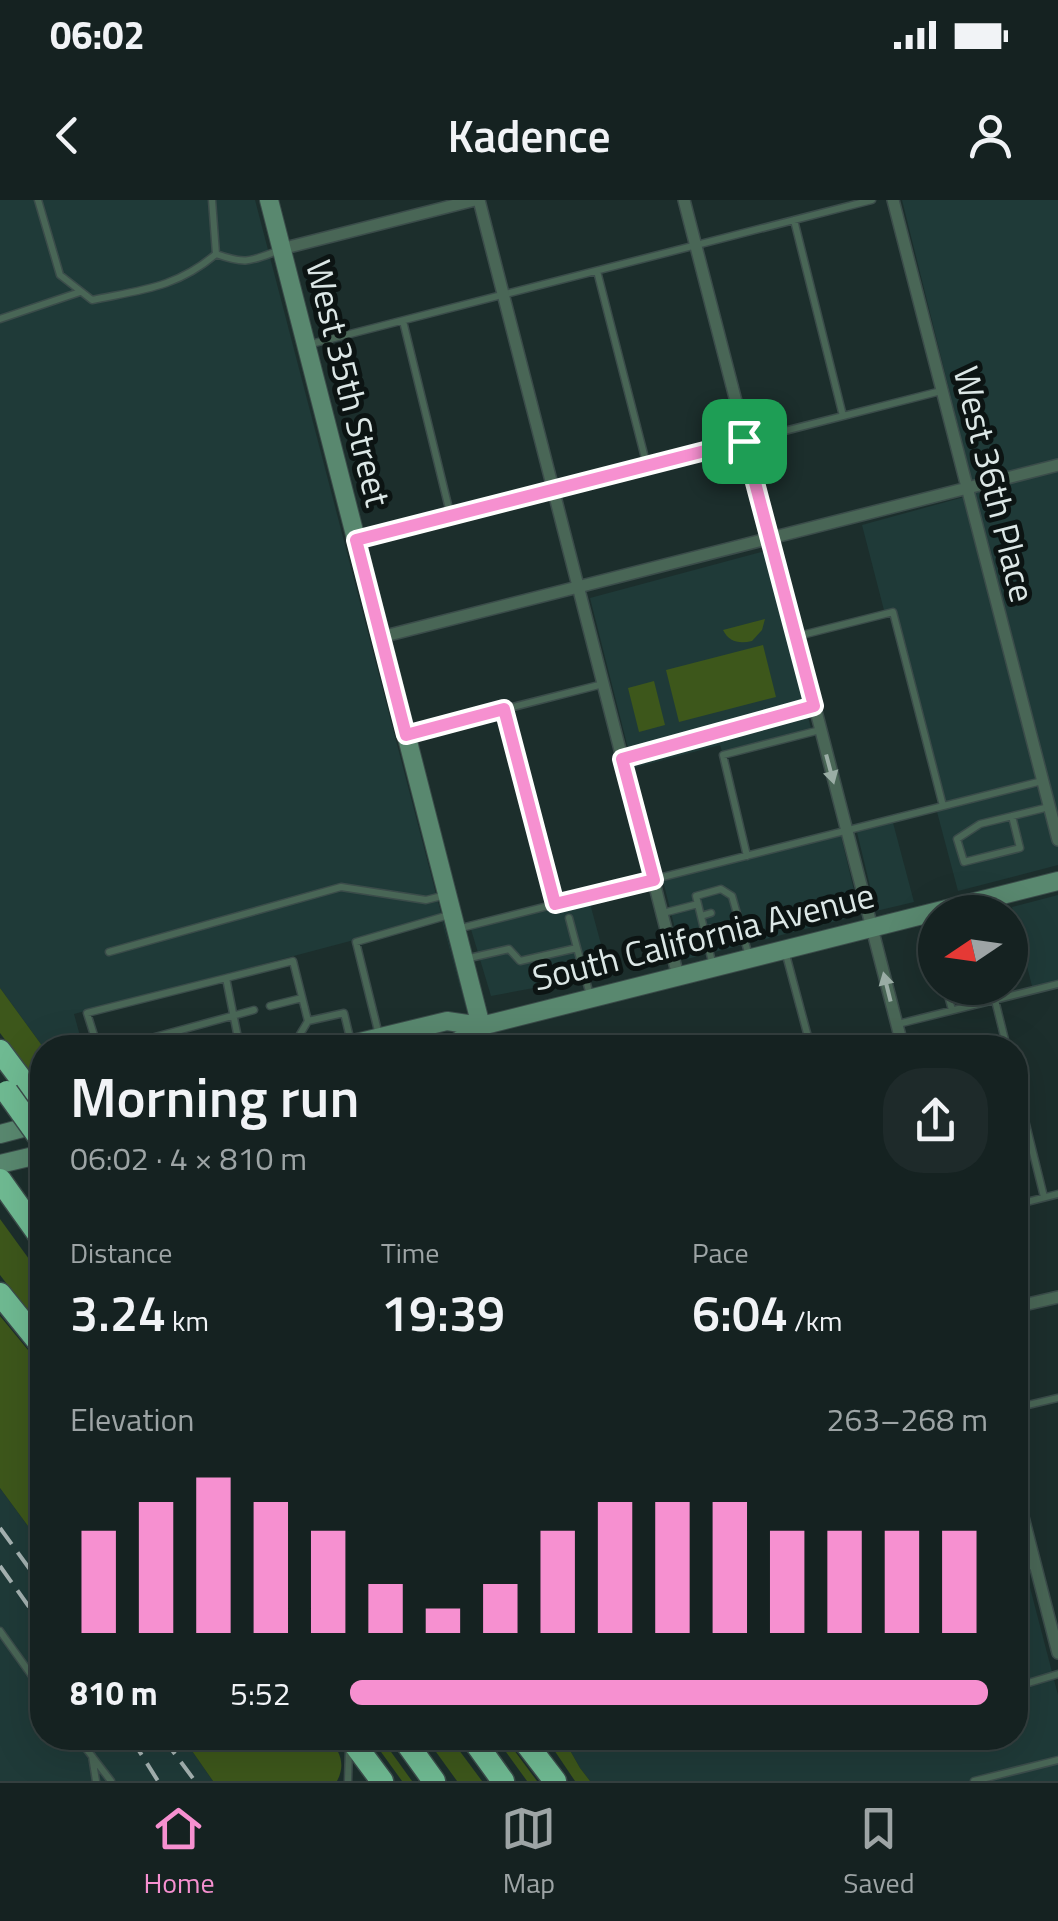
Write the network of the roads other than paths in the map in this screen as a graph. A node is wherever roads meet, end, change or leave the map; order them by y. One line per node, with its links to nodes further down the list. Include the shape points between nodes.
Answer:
1 (38, 200): 13 (lane, via 60,276)
2 (212, 200): 11 (lane)
3 (269, 200): 10 (main road, West 35th Street)
4 (477, 200): 10 (street); 14 (street)
5 (684, 200): 9 (street)
6 (872, 200): 8 (lane)
7 (893, 200): 18 (street, West 36th Place)
8 (794, 220): 9 (lane); 19 (lane)
9 (695, 246): 12 (lane); 20 (street)
10 (282, 249): 11 (lane, via 248,262); 17 (main road, West 35th Street)
11 (216, 254): 13 (lane, via 169,284 92,300)
12 (596, 271): 14 (lane); 22 (lane)
13 (81, 291): 15 (lane)
14 (503, 295): 16 (lane); 24 (street)
15 (0, 319)
16 (402, 321): 17 (lane); 25 (lane)
17 (306, 345): 27 (main road, West 35th Street)
18 (942, 391): 19 (lane); 23 (street, West 36th Place)
19 (842, 416): 20 (lane)
20 (744, 441): 22 (lane); 26 (street)
21 (1058, 465): 23 (street)
22 (647, 466): 24 (lane)
23 (968, 488): 26 (street); 37 (street, West 36th Place)
24 (554, 490): 25 (lane); 28 (street)
25 (452, 517): 27 (lane)
26 (769, 538): 28 (street); 29 (street)
27 (356, 540): 30 (main road, West 35th Street)
28 (578, 587): 30 (street); 31 (street)
29 (795, 636): 32 (street); 38 (lane, via 893,612)
30 (381, 637): 35 (main road, West 35th Street)
31 (603, 684): 33 (lane); 36 (street)
32 (814, 706): 34 (street); 36 (lane)
33 (504, 709): 35 (lane); 48 (lane)
34 (820, 730): 41 (street, one-way to 41); 43 (lane, via 723,755)
35 (406, 735): 46 (main road, West 35th Street)
36 (622, 759): 44 (street)
37 (1043, 781): 38 (lane); 39 (street, West 36th Place)
38 (942, 806): 41 (lane)
39 (1050, 806): 40 (lane); 42 (street, West 36th Place)
40 (1012, 816): 40 (lane, via 957,839 964,862 1020,848)
41 (846, 831): 43 (lane); 61 (street)
42 (1058, 840)
43 (748, 856): 44 (lane)
44 (654, 880): 48 (lane); 53 (street)
45 (1058, 881): 47 (main road, South California Avenue)
46 (447, 895): 58 (main road, West 35th Street); 69 (lane, via 426,900 342,888)
47 (1002, 895)
48 (555, 904): 58 (lane)
49 (698, 904): 50 (lane, via 696,896 720,889); 53 (lane); 54 (lane)
50 (735, 907): 51 (lane); 57 (lane)
51 (725, 910)
52 (711, 913): 54 (lane)
53 (662, 914): 66 (street)
54 (701, 916): 64 (lane)
55 (918, 916): 61 (main road, South California Avenue)
56 (570, 918): 67 (lane)
57 (739, 921): 59 (lane); 62 (lane)
58 (454, 922): 71 (main road, West 35th Street); 94 (lane, via 356,942)
59 (729, 924)
60 (715, 928): 64 (lane)
61 (872, 928): 68 (main road, South California Avenue); 87 (street, one-way to 61)
62 (742, 932): 63 (lane); 70 (lane)
63 (732, 934)
64 (706, 936): 65 (lane); 66 (lane); 72 (lane)
65 (718, 938)
66 (670, 944): 73 (street)
67 (577, 948): 71 (lane, via 520,961 509,950); 78 (lane)
68 (785, 949): 70 (main road, South California Avenue); 98 (lane)
69 (109, 952)
70 (750, 958): 72 (main road, South California Avenue)
71 (464, 959): 88 (main road, West 35th Street)
72 (714, 967): 73 (main road, South California Avenue)
73 (678, 976): 78 (main road, South California Avenue)
74 (226, 978): 77 (lane, via 293,961); 85 (lane); 89 (lane, via 87,1013)
75 (1058, 984): 76 (lane)
76 (1028, 992)
77 (302, 998): 82 (lane); 86 (lane)
78 (590, 998): 88 (main road, South California Avenue)
79 (951, 1005): 84 (lane)
80 (974, 1005): 84 (lane)
81 (996, 1005): 100 (lane)
82 (270, 1006)
83 (254, 1010): 85 (lane)
84 (952, 1010): 87 (lane)
85 (233, 1015): 90 (lane); 91 (lane)
86 (308, 1022): 92 (lane); 93 (lane, via 344,1013)
87 (897, 1024): 99 (street)
88 (481, 1026): 95 (main road, South California Avenue, via 447,1021); 96 (main road, South California Avenue); 97 (street, West 35th Street)
89 (94, 1035)
90 (177, 1035)
91 (237, 1035)
92 (300, 1035)
93 (343, 1035)
94 (380, 1035)
95 (384, 1035)
96 (466, 1035)
97 (483, 1035)
98 (806, 1035)
99 (900, 1035)
100 (1004, 1035)
101 (0, 1051): 102 (highway)
102 (11, 1087): 103 (highway, bridge)
103 (30, 1120)
104 (30, 1126): 106 (main road)
105 (1028, 1132): 111 (lane)
106 (0, 1134)
107 (30, 1157): 108 (main road)
108 (0, 1164)
109 (7, 1189): 113 (highway)
110 (1058, 1194): 111 (lane)
111 (1044, 1197): 112 (lane)
112 (1028, 1201)
113 (30, 1221)
114 (0, 1294): 117 (highway)
115 (1058, 1297): 116 (street)
116 (1028, 1305)
117 (30, 1331)
118 (1058, 1398): 119 (lane)
119 (1028, 1405)
120 (1028, 1543): 121 (street)
121 (1035, 1565): 122 (lane); 123 (street)
122 (1028, 1567)
123 (1052, 1609): 125 (street)
124 (0, 1632): 126 (lane)
125 (1058, 1653)
126 (30, 1673)
127 (1058, 1674): 128 (lane)
128 (1028, 1683)
129 (88, 1750): 135 (lane)
130 (349, 1750): 141 (lane)
131 (359, 1750): 142 (highway)
132 (412, 1750): 143 (highway)
133 (481, 1750): 144 (highway)
134 (533, 1750): 137 (highway)
135 (92, 1755): 139 (lane); 140 (lane)
136 (1058, 1760): 138 (lane)
137 (551, 1776)
138 (999, 1778): 145 (lane)
139 (96, 1781)
140 (111, 1781)
141 (348, 1781)
142 (382, 1781)
143 (434, 1781)
144 (503, 1781)
145 (974, 1781)

